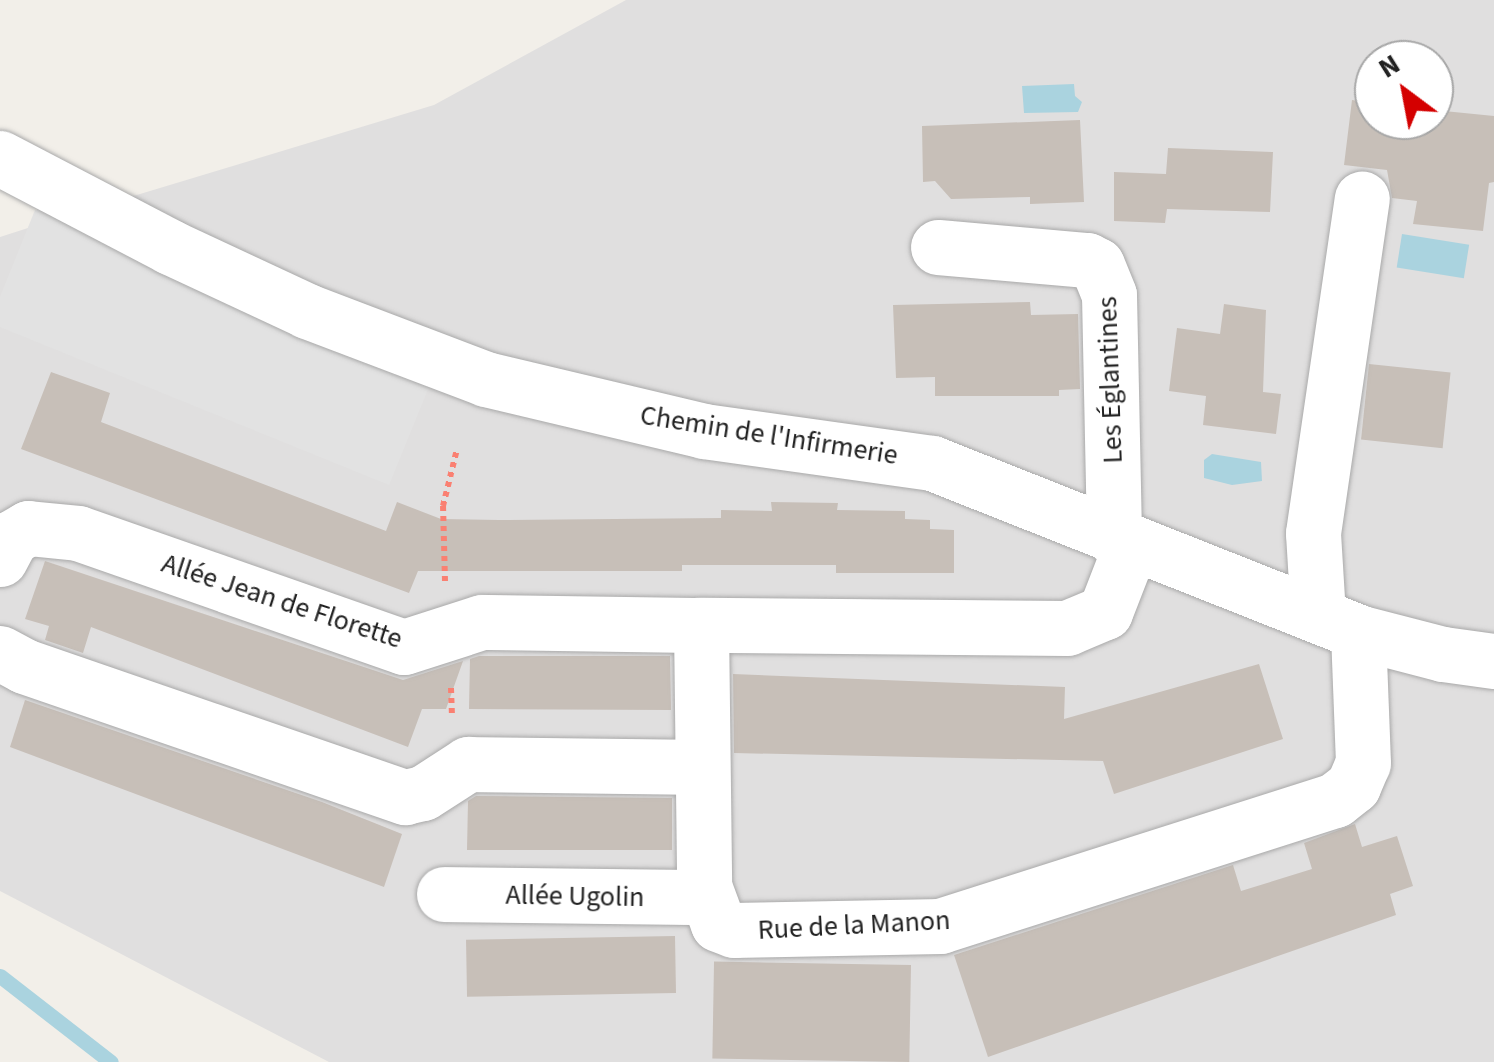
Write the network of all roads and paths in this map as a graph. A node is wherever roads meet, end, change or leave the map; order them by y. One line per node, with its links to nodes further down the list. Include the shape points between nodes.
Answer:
1 (0, 158): 5 (street, Chemin de l'Infirmerie, via 308,311 486,379 704,431 908,456)
2 (1362, 199): 8 (street, Rue de la Manon, via 1313,534)
3 (938, 247): 5 (street, Les Églantines, via 1097,266 1109,295)
4 (458, 449): 7 (path, via 443,506)
5 (1123, 541): 8 (street, Chemin de l'Infirmerie); 9 (street, via 1105,612 1067,628)
6 (0, 560): 9 (street, Allée Jean de Florette, via 11,538 28,528 78,533 404,646 482,622)
7 (444, 568)
8 (1338, 624): 11 (street, Chemin de l'Infirmerie); 14 (street, Rue de la Manon, via 1363,763 1353,786 1322,806 940,926 734,930 718,924)
9 (701, 625): 12 (street)
10 (0, 652): 12 (street, via 24,666 405,797 476,763)
11 (1494, 661)
12 (700, 768): 14 (street)
13 (444, 894): 14 (street, Allée Ugolin)
14 (706, 897)

